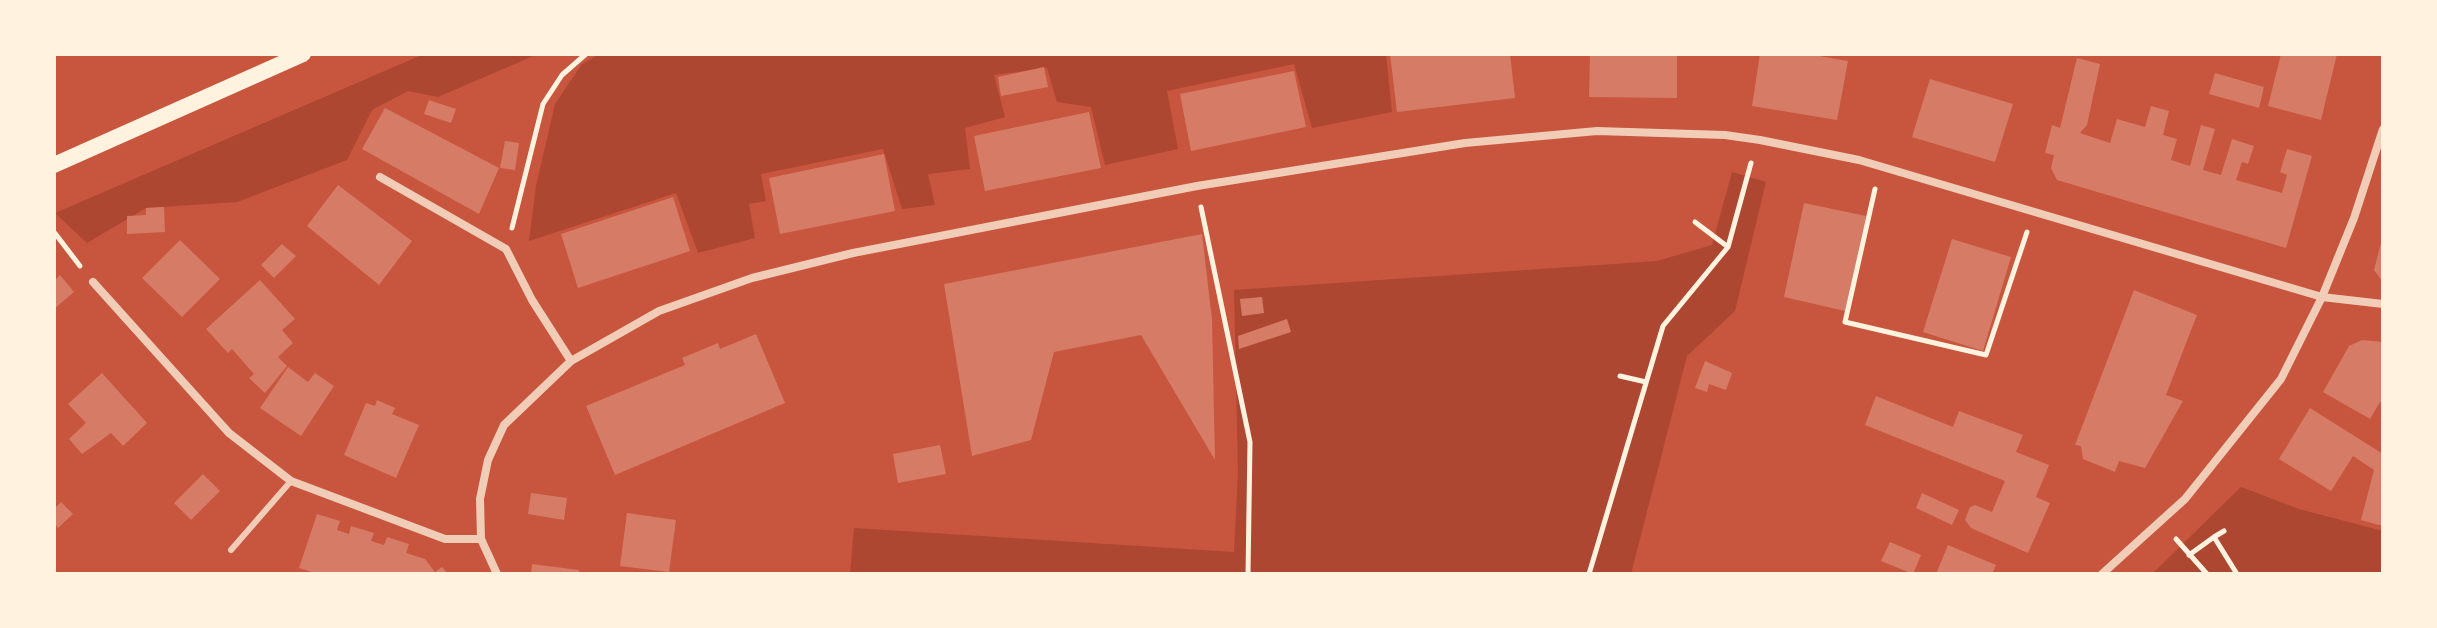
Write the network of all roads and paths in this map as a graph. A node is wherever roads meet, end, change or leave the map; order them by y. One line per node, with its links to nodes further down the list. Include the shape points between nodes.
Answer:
1 (303, 54): 5 (main road)
2 (586, 54): 13 (path, via 562,75 543,104)
3 (2383, 129): 15 (street)
4 (1760, 140): 6 (street); 8 (street, via 1597,131 1465,143); 12 (path)
5 (54, 165)
6 (1880, 166): 9 (street); 9 (path, via 1845,322 1986,355)
7 (380, 177): 13 (street)
8 (1197, 186): 17 (street, via 853,253 752,278 659,311); 29 (path, via 1250,442)
9 (2034, 212): 15 (street)
10 (1695, 222): 12 (path)
11 (54, 232): 14 (path)
12 (1728, 247): 19 (path, via 1663,326)
13 (506, 249): 17 (street)
14 (93, 282): 20 (street, via 229,433)
15 (2322, 297): 16 (street); 21 (street, via 2281,379)
16 (2383, 304)
17 (571, 361): 24 (street, via 504,425 488,460 480,499)
18 (1620, 376): 19 (path)
19 (1646, 382): 30 (path)
20 (291, 481): 24 (street, via 445,539); 25 (lane)
21 (2161, 522): 26 (path); 31 (street)
22 (2224, 531): 23 (path)
23 (2214, 537): 26 (path); 32 (path)
24 (481, 539): 28 (street)
25 (231, 550)
26 (2189, 555): 27 (path)
27 (2204, 573)
28 (497, 574)
29 (1248, 574)
30 (1589, 574)
31 (2102, 574)
32 (2237, 574)

